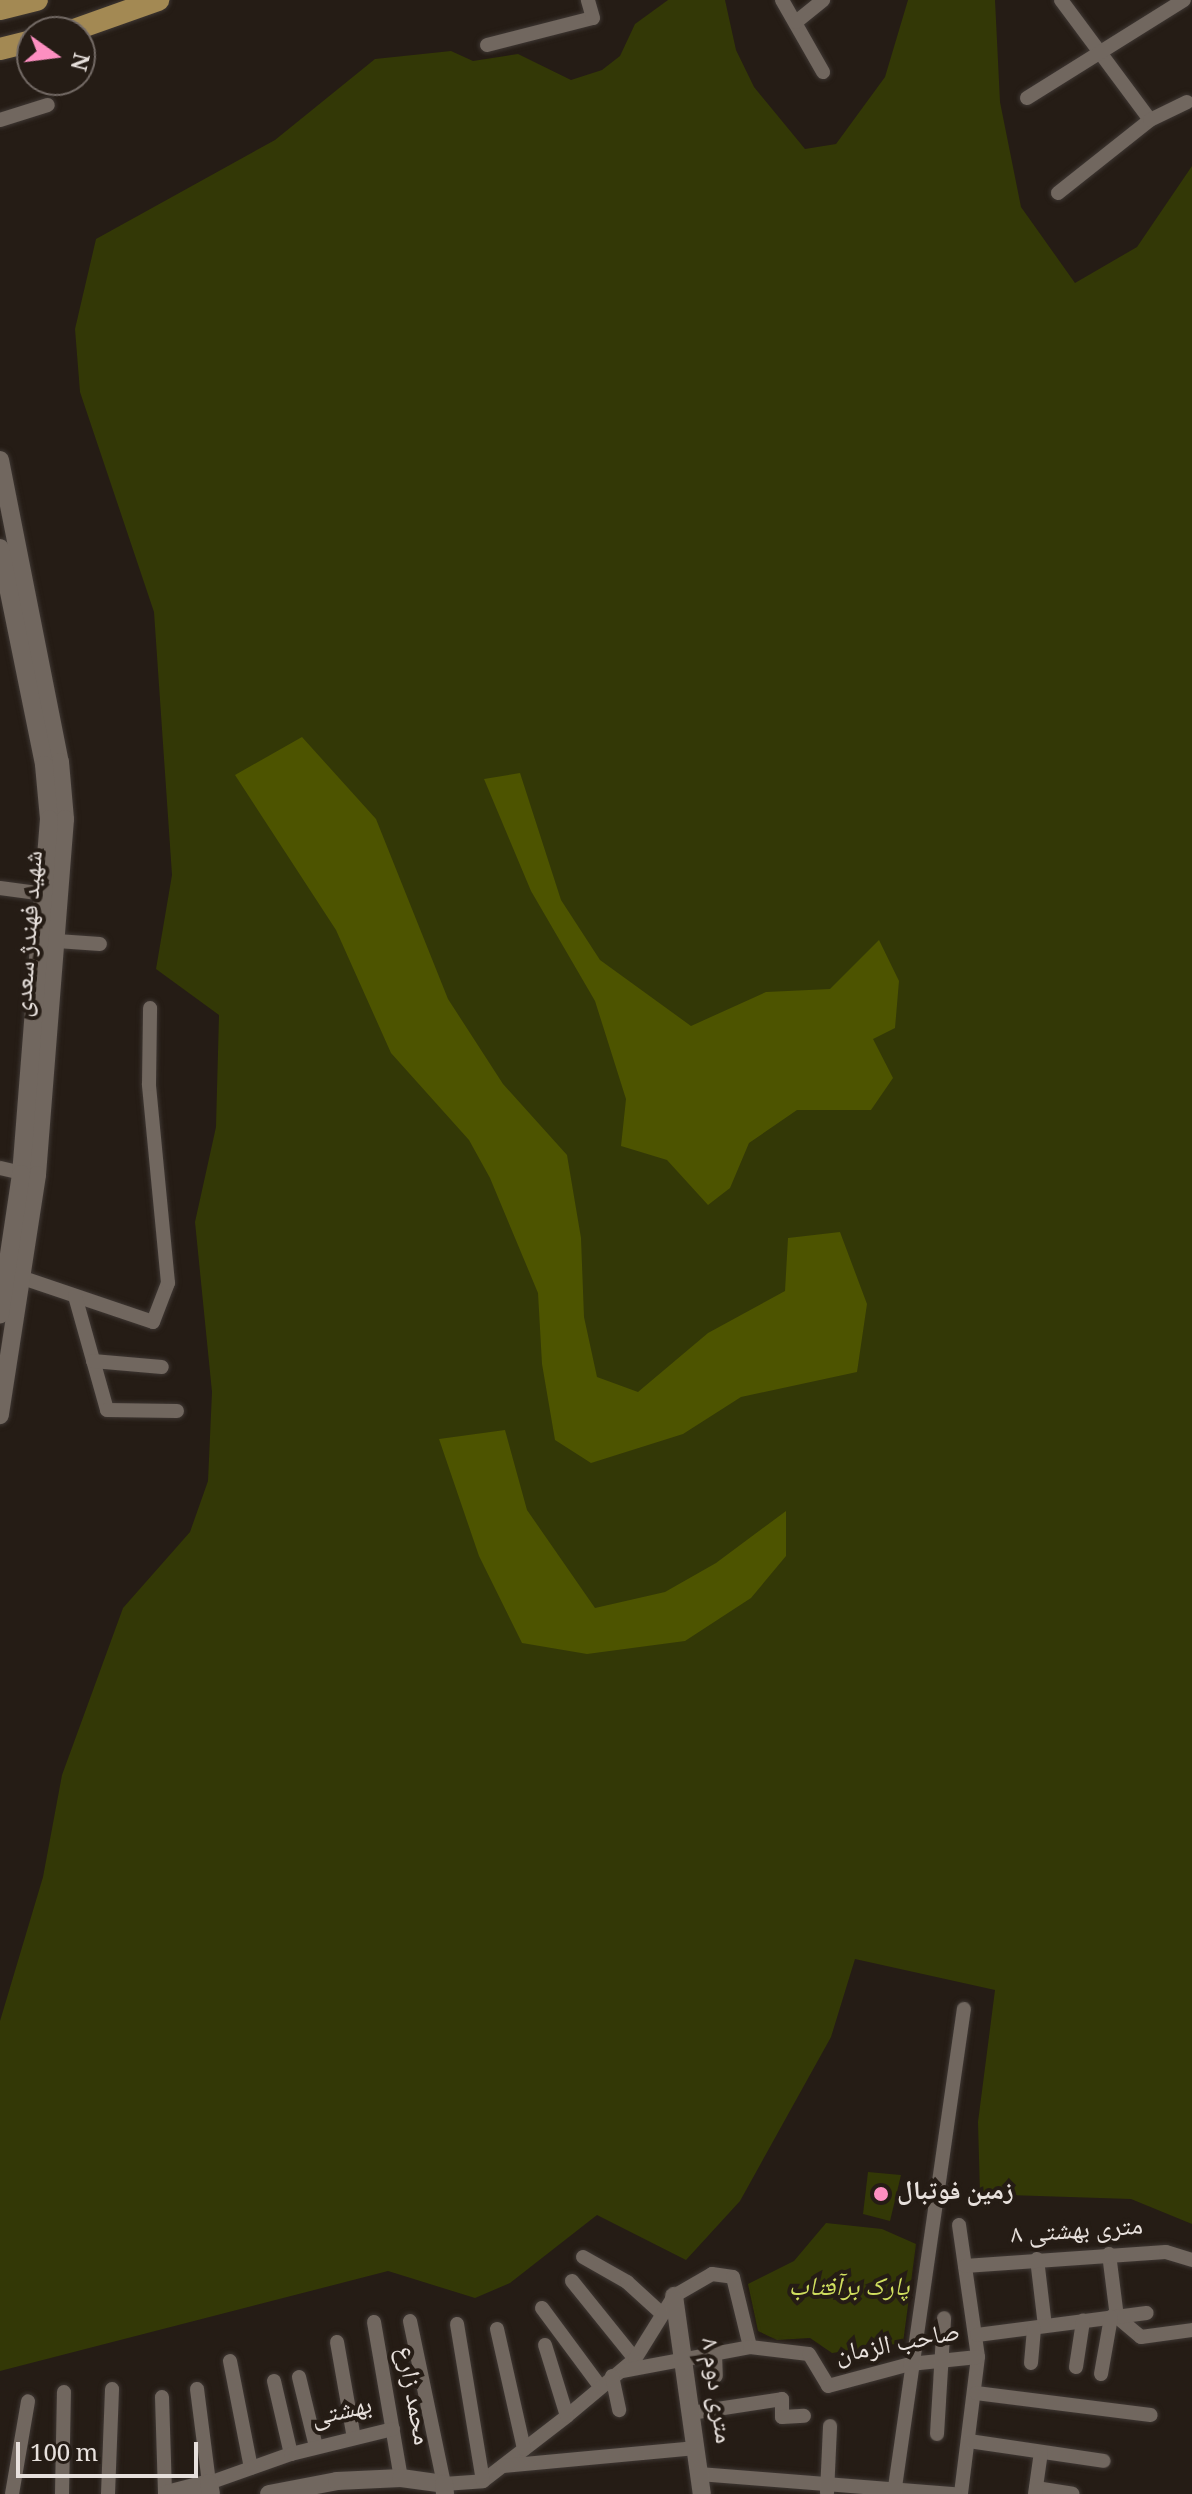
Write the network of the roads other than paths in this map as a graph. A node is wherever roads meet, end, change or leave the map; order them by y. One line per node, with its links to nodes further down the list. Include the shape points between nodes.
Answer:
1 (37, 0): 8 (main road)
2 (158, 0): 9 (main road)
3 (588, 0): 11 (street, via 593,18)
4 (782, 0): 10 (street)
5 (823, 0): 10 (street)
6 (1061, 0): 12 (street)
7 (1184, 0): 12 (street)
8 (0, 9)
9 (96, 22)
10 (796, 22): 13 (street)
11 (487, 45)
12 (1100, 53): 14 (street); 18 (street)
13 (823, 72)
14 (1027, 98)
15 (1187, 102): 18 (street)
16 (48, 105): 17 (street)
17 (0, 120)
18 (1150, 120): 19 (street)
19 (1058, 193)
20 (0, 460): 22 (street, شهید فهندژ سعدی)
21 (0, 548): 22 (street, شهید فهندژ سعدی)
22 (15, 615): 24 (street, شهید فهندژ سعدی, via 44,765 49,819); 25 (street, شهید فهندژ سعدی, via 65,819)
23 (0, 888): 24 (street)
24 (45, 894): 29 (street, شهید فهندژ سعدی)
25 (57, 941): 26 (street); 29 (street, شهید فهندژ سعدی)
26 (100, 944)
27 (150, 1008): 31 (street, via 149,1084 168,1283 153,1322)
28 (0, 1168): 29 (street)
29 (29, 1174): 30 (street, شهید فهندژ سعدی); 32 (street, شهید فهندژ سعدی)
30 (23, 1278): 31 (street); 36 (street, شهید فهندژ سعدی)
31 (75, 1296): 33 (street)
32 (0, 1314)
33 (93, 1361): 34 (street); 35 (street, via 107,1410)
34 (162, 1367)
35 (177, 1411)
36 (0, 1415)
37 (964, 2009): 69 (street)
38 (959, 2225): 43 (street)
39 (1109, 2254): 41 (street, ۸ متری بهشتی); 42 (street, ۸ متری بهشتی, via 1166,2252); 49 (street)
40 (583, 2257): 48 (street, via 627,2282)
41 (1037, 2259): 43 (street, ۸ متری بهشتی); 55 (street)
42 (1192, 2260)
43 (965, 2266): 58 (street)
44 (572, 2281): 64 (street)
45 (674, 2296): 48 (street); 61 (street, via 712,2274 733,2277); 65 (street, ۸ متری دوم)
46 (542, 2308): 76 (street)
47 (1147, 2313): 49 (street)
48 (662, 2314): 64 (street)
49 (1114, 2317): 52 (street); 57 (street, via 1141,2337); 72 (street)
50 (944, 2318): 67 (street)
51 (410, 2321): 106 (street)
52 (1083, 2321): 55 (street); 70 (street)
53 (374, 2322): 89 (street, محمد زارع)
54 (457, 2324): 103 (street)
55 (1040, 2327): 58 (street); 68 (street)
56 (497, 2329): 95 (street)
57 (1192, 2330)
58 (977, 2335): 63 (street)
59 (337, 2342): 91 (street)
60 (545, 2345): 86 (street)
61 (750, 2347): 62 (street); 69 (street, صاحب الزمان, via 809,2354 828,2386)
62 (715, 2353): 65 (street); 73 (street)
63 (978, 2357): 67 (street, صاحب الزمان); 80 (street)
64 (635, 2359): 71 (street)
65 (683, 2359): 71 (street); 84 (street, ۸ متری دوم)
66 (230, 2361): 100 (street)
67 (943, 2361): 69 (street, صاحب الزمان); 90 (street)
68 (1031, 2363)
69 (910, 2364): 108 (street)
70 (1076, 2367)
71 (616, 2374): 76 (street); 83 (street)
72 (1101, 2374)
73 (716, 2376)
74 (299, 2377): 93 (street)
75 (274, 2381): 97 (street)
76 (599, 2385): 86 (street)
77 (112, 2389): 112 (street)
78 (197, 2389): 105 (street)
79 (64, 2392): 111 (street)
80 (976, 2393): 85 (street); 92 (street)
81 (162, 2397): 113 (street)
82 (28, 2401): 110 (street)
83 (619, 2410)
84 (691, 2413): 87 (street, via 782,2399 782,2417); 94 (street, ۸ متری دوم)
85 (1151, 2415)
86 (567, 2416): 95 (street)
87 (804, 2416)
88 (830, 2426): 107 (street)
89 (393, 2429): 91 (street, بهشتی); 102 (street, محمد زارع)
90 (937, 2434)
91 (354, 2438): 93 (street, بهشتی)
92 (969, 2441): 96 (street); 117 (street)
93 (316, 2447): 97 (street, بهشتی)
94 (696, 2448): 99 (street); 101 (street, ۸ متری دوم)
95 (524, 2449): 99 (street)
96 (1041, 2452): 98 (street); 109 (street)
97 (291, 2454): 100 (street, بهشتی)
98 (1104, 2461)
99 (502, 2466): 103 (street)
100 (251, 2468): 105 (street, بهشتی)
101 (699, 2474): 107 (street); 115 (street, ۸ متری دوم)
102 (401, 2478): 104 (street); 106 (street)
103 (483, 2481): 106 (street)
104 (338, 2487): 114 (street)
105 (210, 2489): 113 (street, بهشتی)
106 (444, 2489)
107 (827, 2490): 108 (street)
108 (895, 2490): 116 (street)
109 (1036, 2491): 118 (street)
110 (12, 2494)
111 (62, 2494)
112 (108, 2494)
113 (166, 2494)
114 (272, 2494)
115 (702, 2494)
116 (955, 2494)
117 (961, 2494)
118 (1073, 2494)

